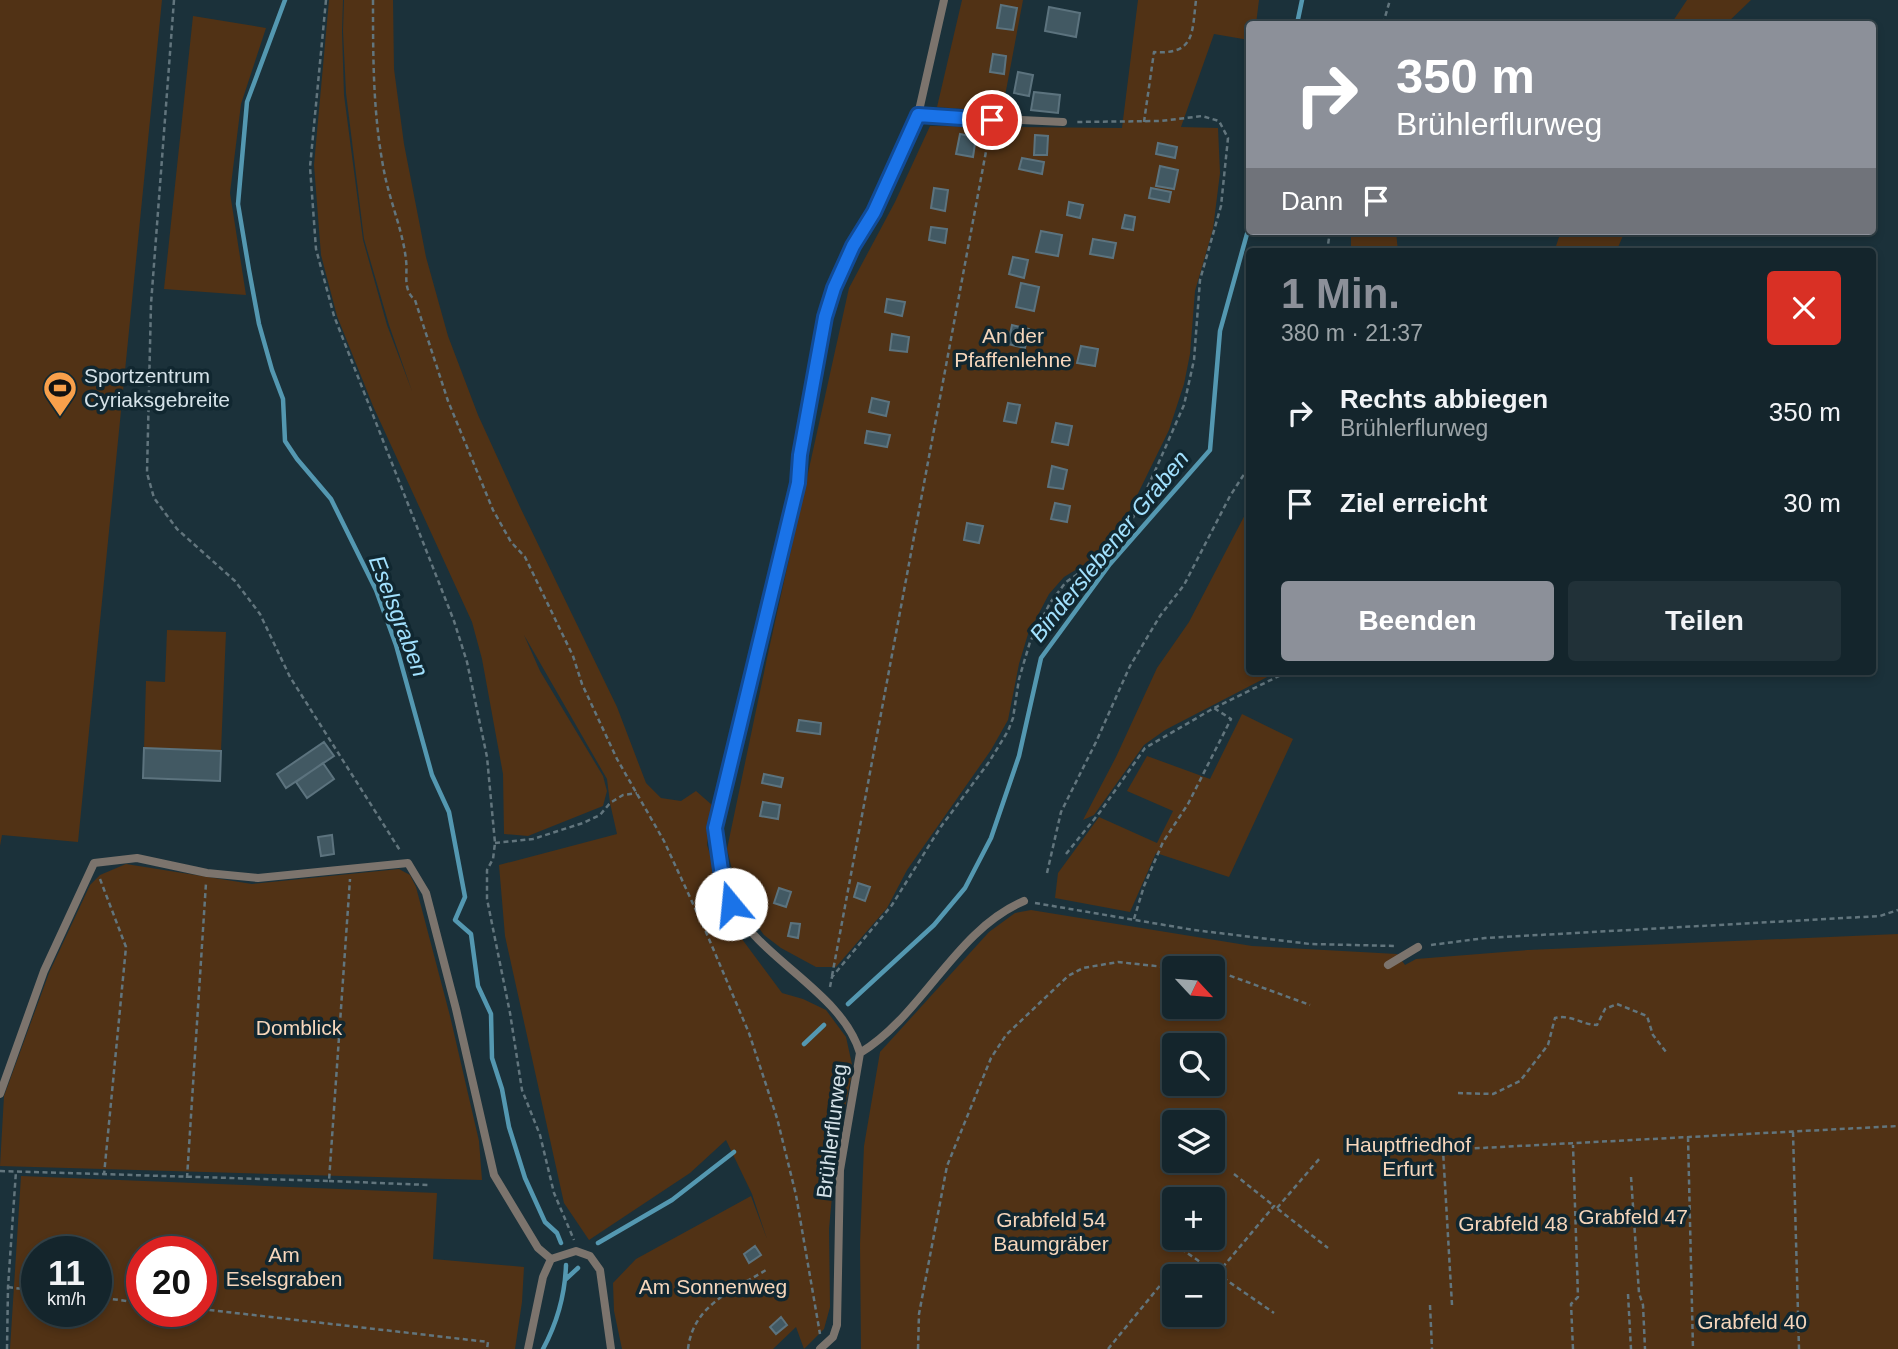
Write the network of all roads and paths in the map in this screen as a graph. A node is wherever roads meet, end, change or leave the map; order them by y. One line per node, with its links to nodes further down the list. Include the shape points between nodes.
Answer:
1 (174, 0): 19 (path, via 151,304 148,473 154,498 177,529 235,581 260,614 290,677)
2 (326, 0): 16 (path, via 310,167 316,249 334,316 467,663 487,757)
3 (373, 0): 15 (path, via 375,118 406,260 406,282 447,401 493,510 511,542 526,557)
4 (944, 0): 8 (lane, Brühlerflurweg)
5 (1196, 0): 11 (path, via 1192,33 1183,46 1175,52 1154,52)
6 (1390, 0): 7 (path)
7 (1384, 21)
8 (918, 115): 9 (lane); 31 (lane, Brühlerflurweg, via 874,212 842,268 825,317 798,483 715,828 731,904 774,957)
9 (992, 120): 10 (lane); 30 (path)
10 (1063, 122): 11 (path)
11 (1144, 122): 30 (path, via 1202,116 1219,121 1228,138 1221,206 1200,280 1194,360 1184,405 1133,518 1106,555 1066,582 1050,603 1030,642 1013,718 1002,742 892,905)
12 (1246, 471): 22 (path, via 1184,585 1130,666 1061,812)
13 (1281, 675): 14 (path)
14 (1214, 708): 17 (path, via 1145,748); 25 (path, via 1231,719 1164,842)
15 (637, 793): 16 (path, via 623,795 583,823 533,839); 67 (path, via 706,932 757,1057 796,1195)
16 (495, 843): 53 (path, via 487,870 487,899 522,1090)
17 (1066, 854)
18 (94, 863): 21 (lane, via 137,858); 36 (lane, via 44,971); 45 (path, via 126,947)
19 (408, 863): 20 (lane); 54 (lane, via 426,893 494,1175 538,1248)
20 (351, 869): 21 (lane, via 258,878); 48 (path)
21 (207, 873): 47 (path)
22 (1047, 873)
23 (1024, 901): 25 (path); 34 (lane, via 997,915 882,1040)
24 (1898, 910): 26 (path, via 1880,916 1486,938)
25 (1134, 919): 26 (path, via 1310,944)
26 (1418, 947): 27 (lane)
27 (1388, 965)
28 (1162, 967): 73 (path, via 1118,962 1083,968 1068,976 1006,1035 991,1058 947,1166 919,1314)
29 (1225, 975): 32 (path)
30 (832, 977): 31 (path)
31 (827, 1002): 34 (lane, Brühlerflurweg, via 855,1038)
32 (1310, 1005)
33 (1666, 1052): 35 (path, via 1653,1035 1647,1016 1617,1004 1605,1009 1597,1026 1566,1016 1556,1018 1548,1045 1520,1082 1493,1094)
34 (860, 1053): 67 (lane, Brühlerflurweg, via 840,1170 837,1325 833,1337)
35 (1458, 1093)
36 (0, 1094)
37 (1898, 1126): 38 (path)
38 (1793, 1132): 39 (path); 80 (path)
39 (1688, 1138): 40 (path); 79 (path)
40 (1573, 1145): 63 (path, via 1443,1150); 76 (path, via 1578,1297 1572,1304)
41 (1320, 1158): 50 (path)
42 (0, 1171): 43 (path)
43 (16, 1171): 45 (path); 60 (path)
44 (1234, 1174): 50 (path)
45 (104, 1175): 47 (path)
46 (1631, 1177): 78 (path)
47 (187, 1178): 48 (path)
48 (329, 1181): 49 (path)
49 (429, 1185)
50 (1275, 1207): 51 (path); 56 (path)
51 (1328, 1248)
52 (1183, 1250): 55 (path)
53 (576, 1251): 54 (lane); 71 (lane, via 590,1256 600,1270)
54 (551, 1259): 70 (lane)
55 (1204, 1264)
56 (1225, 1264)
57 (766, 1270): 72 (path, via 703,1312 692,1329)
58 (1225, 1279): 66 (path)
59 (1162, 1283): 74 (path)
60 (8, 1287): 61 (path); 68 (path)
61 (21, 1289)
62 (1628, 1294): 77 (path)
63 (1452, 1304)
64 (1430, 1305): 75 (path)
65 (217, 1311): 69 (path, via 488,1342)
66 (1273, 1313)
67 (821, 1348)
68 (7, 1349)
69 (487, 1349)
70 (528, 1349)
71 (611, 1349)
72 (688, 1349)
73 (918, 1349)
74 (1108, 1349)
75 (1432, 1349)
76 (1573, 1349)
77 (1631, 1349)
78 (1646, 1349)
79 (1693, 1349)
80 (1799, 1349)

